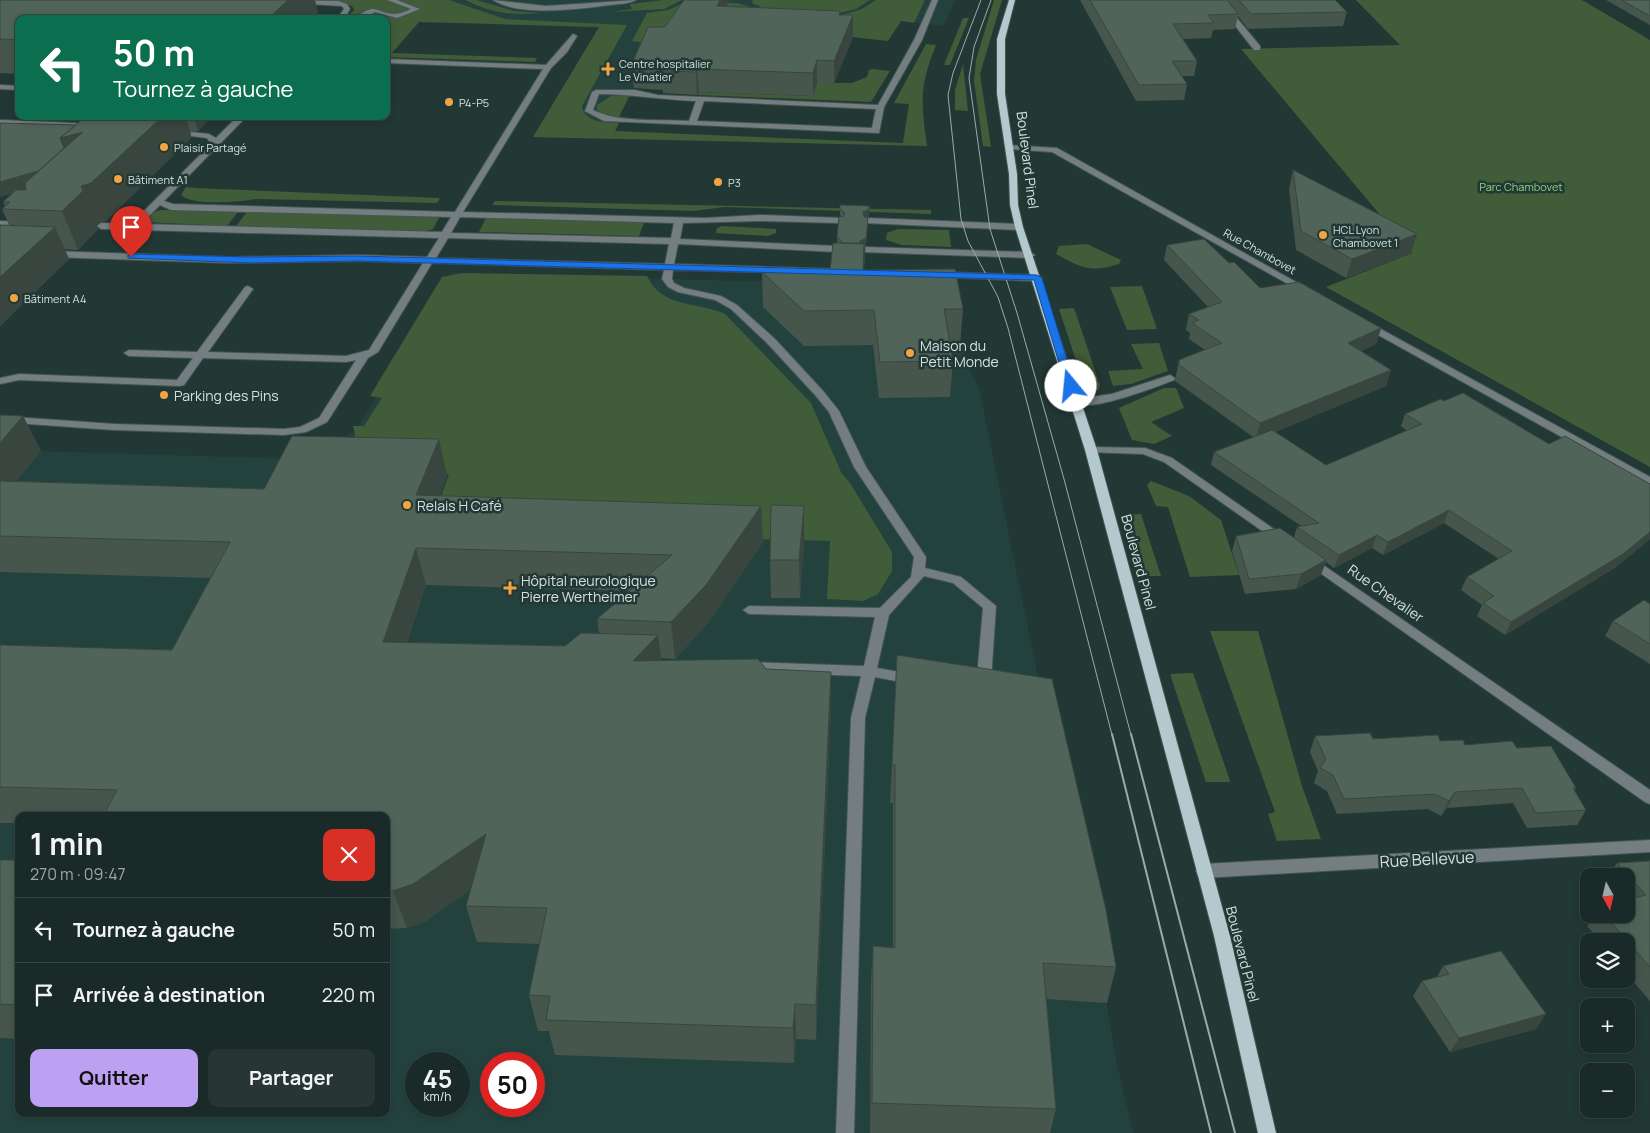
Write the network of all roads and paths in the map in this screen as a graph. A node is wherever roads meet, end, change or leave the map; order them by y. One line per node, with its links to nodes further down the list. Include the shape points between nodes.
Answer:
1 (274, 0): 11 (street, via 338,2 347,10)
2 (390, 0): 10 (street, via 417,9 397,16 376,8)
3 (496, 0): 9 (street, via 523,6)
4 (634, 0): 9 (street)
5 (935, 0): 20 (street, via 918,40)
6 (1012, 0): 27 (main road, Boulevard Pinel, via 1001,39 1001,94)
7 (1218, 0): 14 (street)
8 (374, 3): 10 (street, via 366,5)
9 (574, 3)
10 (368, 10): 12 (street)
11 (343, 15)
12 (362, 15)
13 (573, 36): 16 (street)
14 (1257, 48)
15 (390, 61): 16 (street)
16 (548, 67): 29 (street)
17 (0, 87): 18 (street)
18 (15, 88)
19 (701, 99): 20 (street); 23 (street); 23 (street, via 596,92 589,106 592,114 604,118)
20 (880, 107): 23 (street, via 876,131)
21 (239, 120): 26 (street)
22 (0, 122): 24 (street)
23 (692, 122)
24 (86, 126)
25 (194, 134): 26 (street, via 209,136)
26 (214, 144): 28 (street)
27 (1010, 147): 39 (main road, Boulevard Pinel, via 1014,205); 52 (street, Rue Chambovet, via 1054,150)
28 (158, 201): 29 (street, via 171,207); 38 (street)
29 (455, 215): 32 (street); 40 (street)
30 (20, 216): 35 (street)
31 (840, 220): 32 (street)
32 (679, 221): 41 (street)
33 (868, 221): 39 (street)
34 (0, 224): 35 (street)
35 (11, 224): 36 (street)
36 (38, 225)
37 (101, 226): 38 (street)
38 (133, 227): 40 (street)
39 (1019, 227): 45 (main road, Boulevard Pinel)
40 (443, 236): 41 (street); 46 (street)
41 (675, 241): 42 (street); 47 (street)
42 (837, 249)
43 (865, 250): 45 (street)
44 (39, 254): 46 (street, via 231,260)
45 (1030, 255): 50 (main road, Boulevard Pinel)
46 (428, 260): 47 (street); 56 (street, via 377,347)
47 (669, 266): 48 (street); 63 (street, via 667,279 671,285 727,302 771,341 834,411 860,467 920,558)
48 (841, 272)
49 (926, 274): 50 (street)
50 (1037, 278): 59 (main road, Boulevard Pinel)
51 (248, 289): 55 (street)
52 (1315, 296)
53 (1358, 320): 62 (street)
54 (129, 353): 55 (street)
55 (202, 354): 56 (street, via 346,359); 58 (street, via 180,383 19,377)
56 (364, 356): 60 (street, via 323,420 302,430 114,427)
57 (1170, 378): 59 (street, via 1123,397)
58 (0, 381)
59 (1076, 402): 61 (main road, Boulevard Pinel)
60 (0, 419)
61 (1091, 450): 70 (street, Rue Chevalier, via 1145,451 1168,460); 72 (main road, Boulevard Pinel)
62 (1650, 482)
63 (918, 571): 65 (street, via 917,578); 69 (street, via 957,580 990,606 984,681)
64 (749, 610): 65 (street)
65 (883, 613): 67 (street)
66 (731, 667): 67 (street)
67 (870, 670): 68 (street, via 901,679); 73 (street, via 858,718)
68 (921, 679)
69 (966, 681)
70 (1650, 798)
71 (1650, 846): 72 (street, Rue Bellevue)
72 (1204, 872): 74 (main road, Boulevard Pinel)
73 (845, 1133)
74 (1267, 1133)

